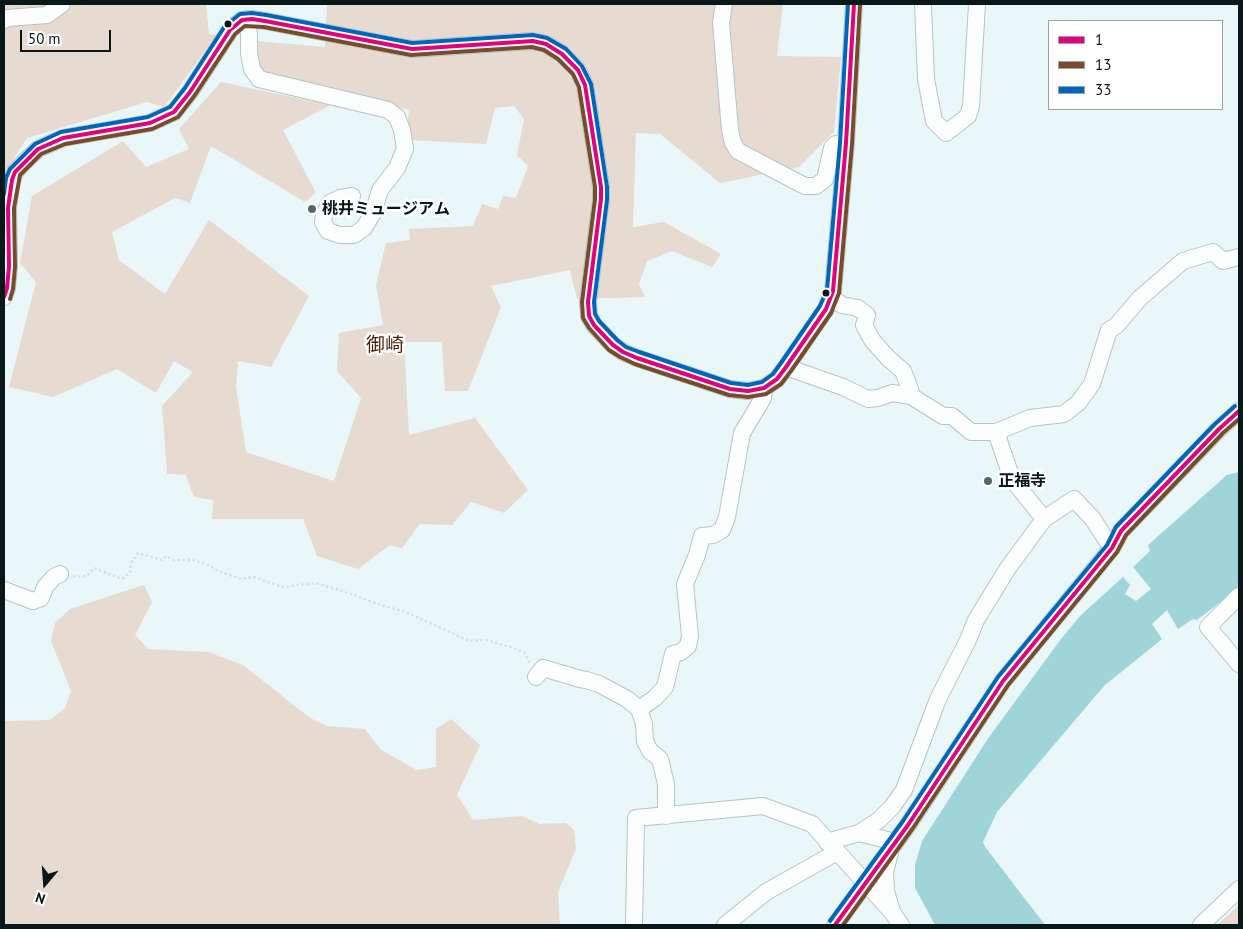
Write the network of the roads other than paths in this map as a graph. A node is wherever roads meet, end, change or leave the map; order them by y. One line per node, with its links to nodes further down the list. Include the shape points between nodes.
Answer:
1 (62, 4): 7 (street, via 47,15)
2 (724, 4): 8 (street, via 721,23 730,130 738,151 805,186 816,186 825,179 832,148)
3 (854, 4): 8 (street)
4 (923, 4): 5 (street, via 926,79 934,121 946,133 968,116 971,106)
5 (977, 4)
6 (247, 19): 9 (street, via 252,69 259,79 388,110 398,117 405,149 397,168 380,190 374,213 364,228 354,235 328,231 323,222 330,203); 10 (street, via 230,30 174,112 150,124 63,138 38,149 15,172); 15 (street, via 412,49 533,41 557,51 573,65 585,85 601,186 589,316 613,345 637,358 730,389 748,391)
7 (4, 20)
8 (846, 143): 13 (street, via 835,282)
9 (352, 196)
10 (6, 223): 12 (street, via 9,266)
11 (1239, 257): 18 (street, via 1223,261 1213,252 1183,261 1140,298 1110,330 1092,384 1078,403 1064,414 1030,418)
12 (4, 297)
13 (831, 297): 14 (street); 16 (street, via 842,305 858,308 867,314 864,325 872,340 903,371)
14 (786, 367): 15 (street); 16 (street, via 868,399 892,393)
15 (764, 388): 26 (street, via 763,398 742,433 722,530 702,536 685,584 688,646 673,654 665,687)
16 (911, 396): 18 (street, via 943,416 952,416 972,432)
17 (1239, 411): 20 (street, via 1126,525)
18 (996, 432): 19 (street, via 1012,479)
19 (1044, 520): 20 (street, via 1074,499 1092,518); 28 (street, via 1008,568 976,620 938,699 904,790 886,813)
20 (1112, 548): 29 (street, via 1003,681)
21 (60, 574): 22 (street, via 45,587 41,598 33,601)
22 (4, 590)
23 (1239, 596): 24 (street, via 1208,627)
24 (1239, 664)
25 (536, 676): 26 (street, via 543,668 599,684)
26 (639, 708): 27 (street, via 644,724 644,741 660,759 666,784)
27 (666, 816): 30 (street, via 763,806 812,824); 34 (street, via 636,818)
28 (859, 833): 29 (street); 30 (street)
29 (896, 842): 31 (street); 33 (street, via 887,862 885,881 888,900)
30 (832, 847): 31 (street); 35 (street, via 766,892)
31 (864, 883): 33 (street); 36 (street)
32 (1239, 889): 37 (street)
33 (896, 918)
34 (634, 925)
35 (725, 925)
36 (835, 925)
37 (1201, 925)

